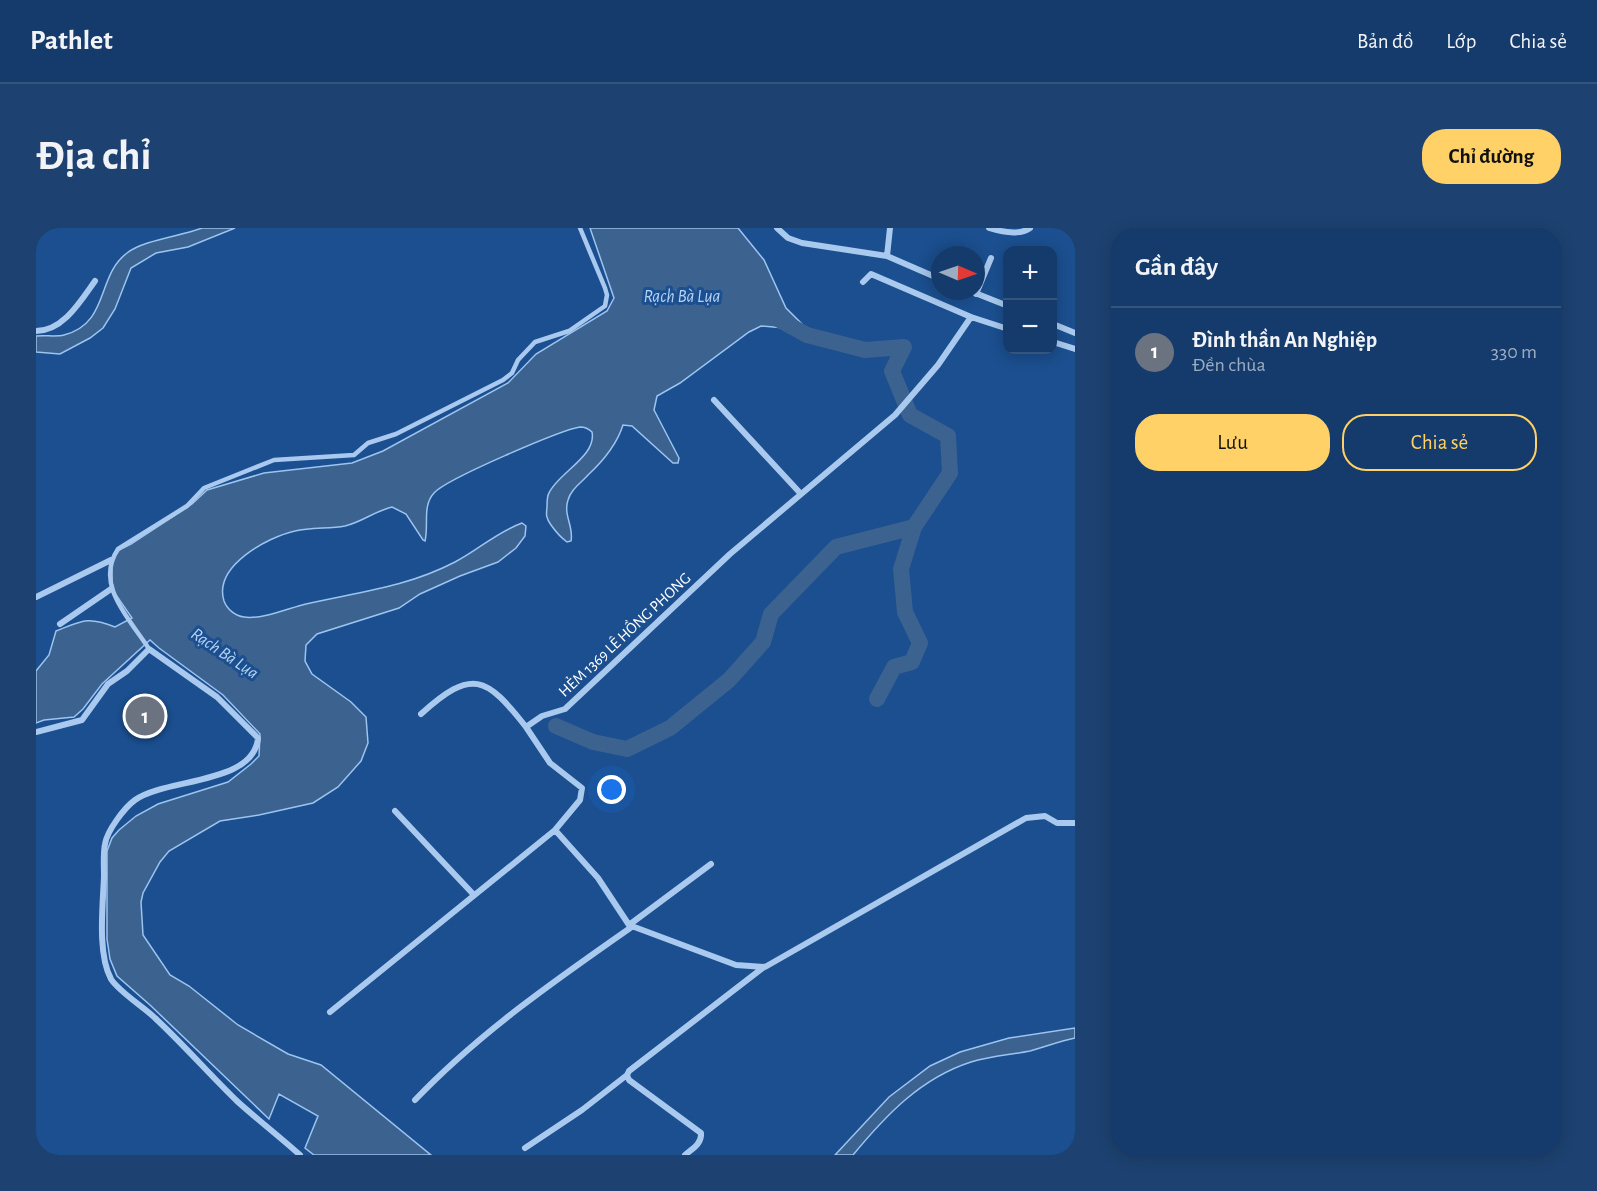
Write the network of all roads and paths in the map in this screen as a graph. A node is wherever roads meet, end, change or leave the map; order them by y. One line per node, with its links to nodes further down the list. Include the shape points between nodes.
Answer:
1 (580, 228): 23 (lane, via 605,288 605,306 569,331 535,342 503,380 406,429 368,443 354,455 274,460 204,488 187,506 118,549)
2 (777, 228): 6 (street, via 802,243)
3 (890, 228): 6 (street)
4 (990, 228): 5 (street, via 1023,232)
5 (1030, 228)
6 (886, 256): 9 (street)
7 (991, 258): 8 (street)
8 (985, 269)
9 (931, 275)
10 (95, 281): 17 (street, via 56,327)
11 (863, 282): 14 (street, via 871,274)
12 (985, 297): 13 (street)
13 (1003, 304)
14 (971, 318): 16 (street); 22 (street, HẺM 1369 LÊ HỒNG PHONG, via 938,365 895,415)
15 (1057, 326): 18 (street)
16 (1003, 327)
17 (36, 332)
18 (1075, 333)
19 (1057, 343): 20 (street)
20 (1075, 349)
21 (714, 400): 22 (street)
22 (801, 494): 29 (street, HẺM 1369 LÊ HỒNG PHONG, via 730,554 565,709 542,716)
23 (111, 560): 24 (lane); 25 (street)
24 (112, 591): 26 (street); 27 (lane)
25 (36, 597)
26 (60, 624)
27 (148, 647): 30 (street, via 127,671 108,684 82,720); 42 (street, via 217,697 258,738 257,746 251,757 213,778 171,786 136,800 115,822 105,843 105,963 112,981)
28 (422, 714): 29 (street, via 442,695 462,684 476,682 494,691)
29 (526, 727): 33 (street, via 550,763 582,788 580,800)
30 (36, 732)
31 (396, 812): 35 (street)
32 (1075, 823): 37 (street, via 1057,823 1045,816 1026,818)
33 (555, 830): 35 (street); 36 (street, via 598,878)
34 (711, 864): 36 (street)
35 (474, 895): 38 (street)
36 (631, 925): 37 (street, via 736,965); 40 (street, via 543,989 440,1074)
37 (765, 967): 39 (street)
38 (330, 1012)
39 (627, 1075): 41 (street); 43 (street, via 701,1133 697,1145)
40 (415, 1100)
41 (525, 1148)
42 (298, 1154)
43 (685, 1155)

